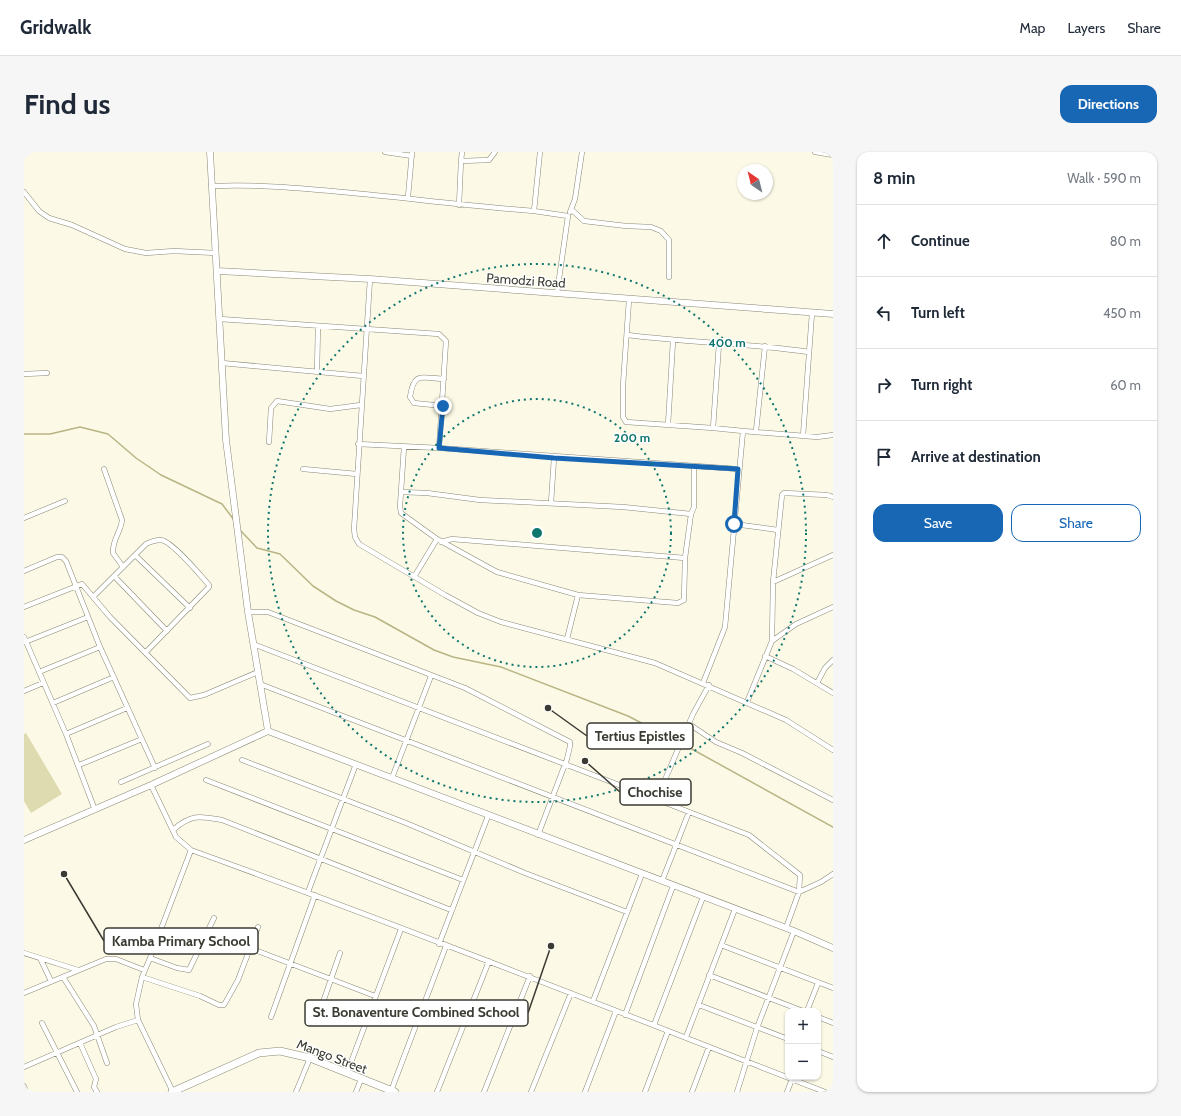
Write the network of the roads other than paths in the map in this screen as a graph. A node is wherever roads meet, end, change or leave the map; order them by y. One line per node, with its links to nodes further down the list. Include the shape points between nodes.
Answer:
1 (210, 152): 11 (street)
2 (385, 152): 8 (street)
3 (462, 152): 10 (street)
4 (495, 152): 10 (street, via 489,160)
5 (540, 152): 15 (street)
6 (582, 152): 17 (street, via 575,199)
7 (815, 152): 9 (street)
8 (412, 154): 13 (street)
9 (833, 155)
10 (462, 161): 14 (street)
11 (213, 186): 13 (street, via 247,184); 18 (street)
12 (24, 192): 18 (street, via 39,211 49,218 72,225 125,249 146,253)
13 (408, 197): 14 (street)
14 (459, 205): 15 (street)
15 (534, 211): 17 (street)
16 (572, 211): 20 (street, via 584,221 651,227 660,231 669,240)
17 (568, 216): 22 (street)
18 (216, 253): 19 (street)
19 (218, 271): 21 (street, Pamodzi Road); 26 (street)
20 (668, 277)
21 (370, 280): 22 (street, Pamodzi Road); 28 (street)
22 (557, 293): 23 (street, Pamodzi Road)
23 (629, 300): 24 (street, Pamodzi Road); 29 (street)
24 (812, 313): 25 (street, Pamodzi Road); 33 (street)
25 (833, 314)
26 (220, 319): 27 (street); 34 (street)
27 (318, 326): 28 (street); 35 (street)
28 (367, 330): 38 (street); 39 (street, via 439,334 446,341)
29 (628, 335): 30 (street); 42 (street, via 623,417 626,422)
30 (673, 341): 31 (street); 42 (street)
31 (719, 344): 32 (street); 43 (street)
32 (766, 346): 33 (street); 45 (street)
33 (809, 352): 47 (street)
34 (222, 363): 35 (street); 81 (street, via 226,440)
35 (317, 371): 38 (street)
36 (47, 373): 37 (street)
37 (24, 374)
38 (363, 376): 40 (street)
39 (444, 380): 41 (street); 41 (street, via 416,379 412,384 410,397 414,403)
40 (361, 405): 48 (street, via 330,409 277,401 271,408); 49 (street)
41 (443, 406): 51 (street)
42 (668, 425): 43 (street)
43 (713, 428): 44 (street)
44 (743, 431): 45 (street); 56 (street)
45 (756, 431): 47 (street)
46 (833, 435): 47 (street, via 817,438)
47 (803, 436)
48 (269, 442)
49 (358, 444): 50 (street); 57 (street)
50 (404, 447): 51 (street); 58 (street)
51 (439, 448): 52 (street)
52 (554, 458): 53 (street); 61 (street)
53 (694, 466): 56 (street); 62 (street)
54 (104, 469): 70 (street, via 122,520 113,553)
55 (303, 469): 57 (street)
56 (738, 469): 64 (street)
57 (357, 474): 73 (street, via 355,537 359,544)
58 (401, 492): 61 (street, via 480,500); 66 (street, via 401,513)
59 (833, 497): 65 (street, via 784,493 781,499)
60 (65, 501): 63 (street)
61 (551, 503): 62 (street)
62 (692, 514): 69 (street)
63 (24, 518)
64 (734, 524): 65 (street); 97 (street, via 725,627)
65 (778, 530): 74 (street)
66 (439, 540): 69 (street); 73 (street); 76 (street, via 497,572)
67 (135, 555): 70 (street); 80 (street); 80 (street, via 146,544 154,541 168,543 209,585)
68 (833, 555): 74 (street)
69 (685, 558): 76 (street, via 682,602)
70 (124, 567): 72 (street)
71 (24, 571): 75 (street, via 62,557)
72 (114, 576): 77 (street); 83 (street)
73 (414, 577): 84 (street, via 478,613 501,622)
74 (773, 582): 86 (street)
75 (76, 586): 77 (street, via 82,584); 78 (street); 82 (street)
76 (578, 595): 84 (street)
77 (93, 597): 89 (street)
78 (24, 606)
79 (833, 607): 86 (street, via 796,624)
80 (190, 608): 83 (street)
81 (248, 612): 87 (street); 94 (street, via 268,612)
82 (88, 617): 85 (street); 88 (street)
83 (167, 631): 89 (street)
84 (567, 639): 97 (street, via 655,663)
85 (25, 641): 92 (street)
86 (772, 641): 90 (street)
87 (253, 644): 93 (street); 106 (street)
88 (100, 647): 92 (street); 95 (street)
89 (146, 652): 93 (street, via 190,698 204,695)
90 (765, 656): 98 (street); 103 (street)
91 (833, 660): 98 (street)
92 (39, 672): 96 (street)
93 (258, 672): 99 (street)
94 (431, 676): 106 (street); 115 (street, via 465,688 570,742)
95 (114, 677): 104 (street); 105 (street)
96 (43, 683): 101 (street); 104 (street)
97 (703, 683): 100 (street)
98 (817, 683): 102 (street)
99 (260, 684): 108 (street); 111 (street)
100 (709, 685): 103 (street); 107 (street)
101 (24, 691)
102 (833, 693)
103 (747, 702): 113 (street, via 786,720)
104 (53, 703): 109 (street)
105 (127, 708): 109 (street); 110 (street)
106 (418, 708): 111 (street); 115 (street)
107 (689, 724): 125 (street, via 716,742); 126 (street, via 664,782 666,794)
108 (268, 731): 116 (street); 122 (street)
109 (66, 734): 117 (street)
110 (142, 739): 117 (street); 118 (street)
111 (406, 740): 119 (street); 123 (street)
112 (208, 744): 118 (street)
113 (833, 750)
114 (242, 760): 124 (street)
115 (565, 763): 123 (street); 126 (street)
116 (356, 764): 119 (street); 124 (street)
117 (79, 765): 127 (street)
118 (155, 768): 121 (street)
119 (392, 778): 129 (street)
120 (206, 780): 130 (street)
121 (121, 782)
122 (151, 785): 127 (street); 131 (street)
123 (553, 797): 132 (street); 134 (street)
124 (343, 799): 130 (street); 136 (street)
125 (833, 800)
126 (673, 805): 128 (street)
127 (95, 810): 133 (street)
128 (689, 812): 134 (street); 145 (street, via 756,839 800,875)
129 (488, 816): 132 (street); 136 (street)
130 (331, 829): 137 (street); 140 (street)
131 (173, 830): 135 (street, via 176,837); 137 (street, via 192,817 222,820)
132 (538, 835): 138 (street)
133 (24, 840)
134 (675, 844): 141 (street); 145 (street)
135 (191, 850): 144 (street); 165 (street)
136 (474, 851): 140 (street); 150 (street)
137 (320, 859): 144 (street); 148 (street)
138 (642, 874): 141 (street); 150 (street)
139 (831, 875): 142 (street); 145 (street)
140 (463, 880): 148 (street)
141 (662, 882): 143 (street)
142 (833, 882)
143 (673, 886): 147 (street); 189 (street)
144 (308, 892): 146 (street)
145 (799, 892): 153 (street)
146 (315, 895): 154 (street); 167 (street)
147 (703, 897): 149 (street); 195 (street)
148 (451, 910): 157 (street)
149 (735, 910): 153 (street); 158 (street)
150 (628, 912): 183 (street)
151 (214, 918): 156 (street)
152 (258, 927): 160 (street)
153 (786, 928): 155 (street)
154 (401, 929): 157 (street); 181 (street)
155 (794, 931): 161 (street); 168 (street)
156 (208, 932): 160 (street); 165 (street, via 189,970)
157 (439, 944): 159 (street)
158 (721, 945): 168 (street); 171 (street)
159 (446, 946): 166 (street); 216 (street)
160 (249, 948): 167 (street); 174 (street, via 238,980 224,1005)
161 (833, 948)
162 (24, 953): 164 (street)
163 (340, 953): 175 (street)
164 (40, 958): 169 (street); 176 (street)
165 (150, 958): 170 (street)
166 (489, 961): 172 (street); 223 (street)
167 (291, 964): 175 (street); 190 (street)
168 (779, 968): 177 (street); 182 (street)
169 (78, 970): 170 (street, via 106,959 116,958); 173 (street)
170 (144, 970): 174 (street)
171 (709, 975): 182 (street); 184 (street)
172 (530, 976): 180 (street); 224 (street)
173 (63, 977): 176 (street); 198 (street)
174 (142, 977): 192 (street, via 136,1004)
175 (331, 980): 181 (street); 185 (street)
176 (51, 981): 179 (street)
177 (818, 983): 178 (street); 187 (street)
178 (833, 988)
179 (24, 993)
180 (571, 993): 183 (street); 225 (street)
181 (375, 996): 210 (street)
182 (769, 998): 186 (street); 196 (street)
183 (593, 1001): 188 (street)
184 (699, 1005): 196 (street); 199 (street)
185 (321, 1008)
186 (795, 1008)
187 (808, 1008)
188 (616, 1012): 189 (street); 226 (street)
189 (624, 1015): 195 (street)
190 (271, 1017)
191 (821, 1018): 194 (street)
192 (138, 1020): 198 (street); 220 (street)
193 (42, 1023): 203 (street)
194 (833, 1023)
195 (654, 1025): 197 (street)
196 (757, 1028): 200 (street); 207 (street)
197 (668, 1031): 199 (street); 227 (street)
198 (98, 1036): 201 (street); 208 (street)
199 (686, 1037): 202 (street)
200 (785, 1038)
201 (80, 1043): 203 (street); 219 (street, via 96,1079 94,1087)
202 (709, 1047): 207 (street); 228 (street)
203 (57, 1052): 209 (street); 218 (street)
204 (821, 1052): 205 (street)
205 (833, 1057)
206 (310, 1058): 210 (main road, Mango Street); 220 (main road, Mango Street, via 280,1051 259,1053); 221 (street)
207 (747, 1061): 211 (street); 229 (street)
208 (107, 1063)
209 (24, 1067)
210 (346, 1073): 212 (main road, Mango Street)
211 (785, 1076)
212 (361, 1079): 216 (main road, Mango Street); 222 (street)
213 (792, 1080): 230 (street)
214 (795, 1080): 231 (street)
215 (24, 1086): 217 (street)
216 (393, 1091)
217 (26, 1092)
218 (78, 1092)
219 (97, 1092)
220 (173, 1092)
221 (296, 1092)
222 (356, 1092)
223 (437, 1092)
224 (484, 1092)
225 (531, 1092)
226 (585, 1092)
227 (645, 1092)
228 (692, 1092)
229 (737, 1092)
230 (787, 1092)
231 (825, 1092)

